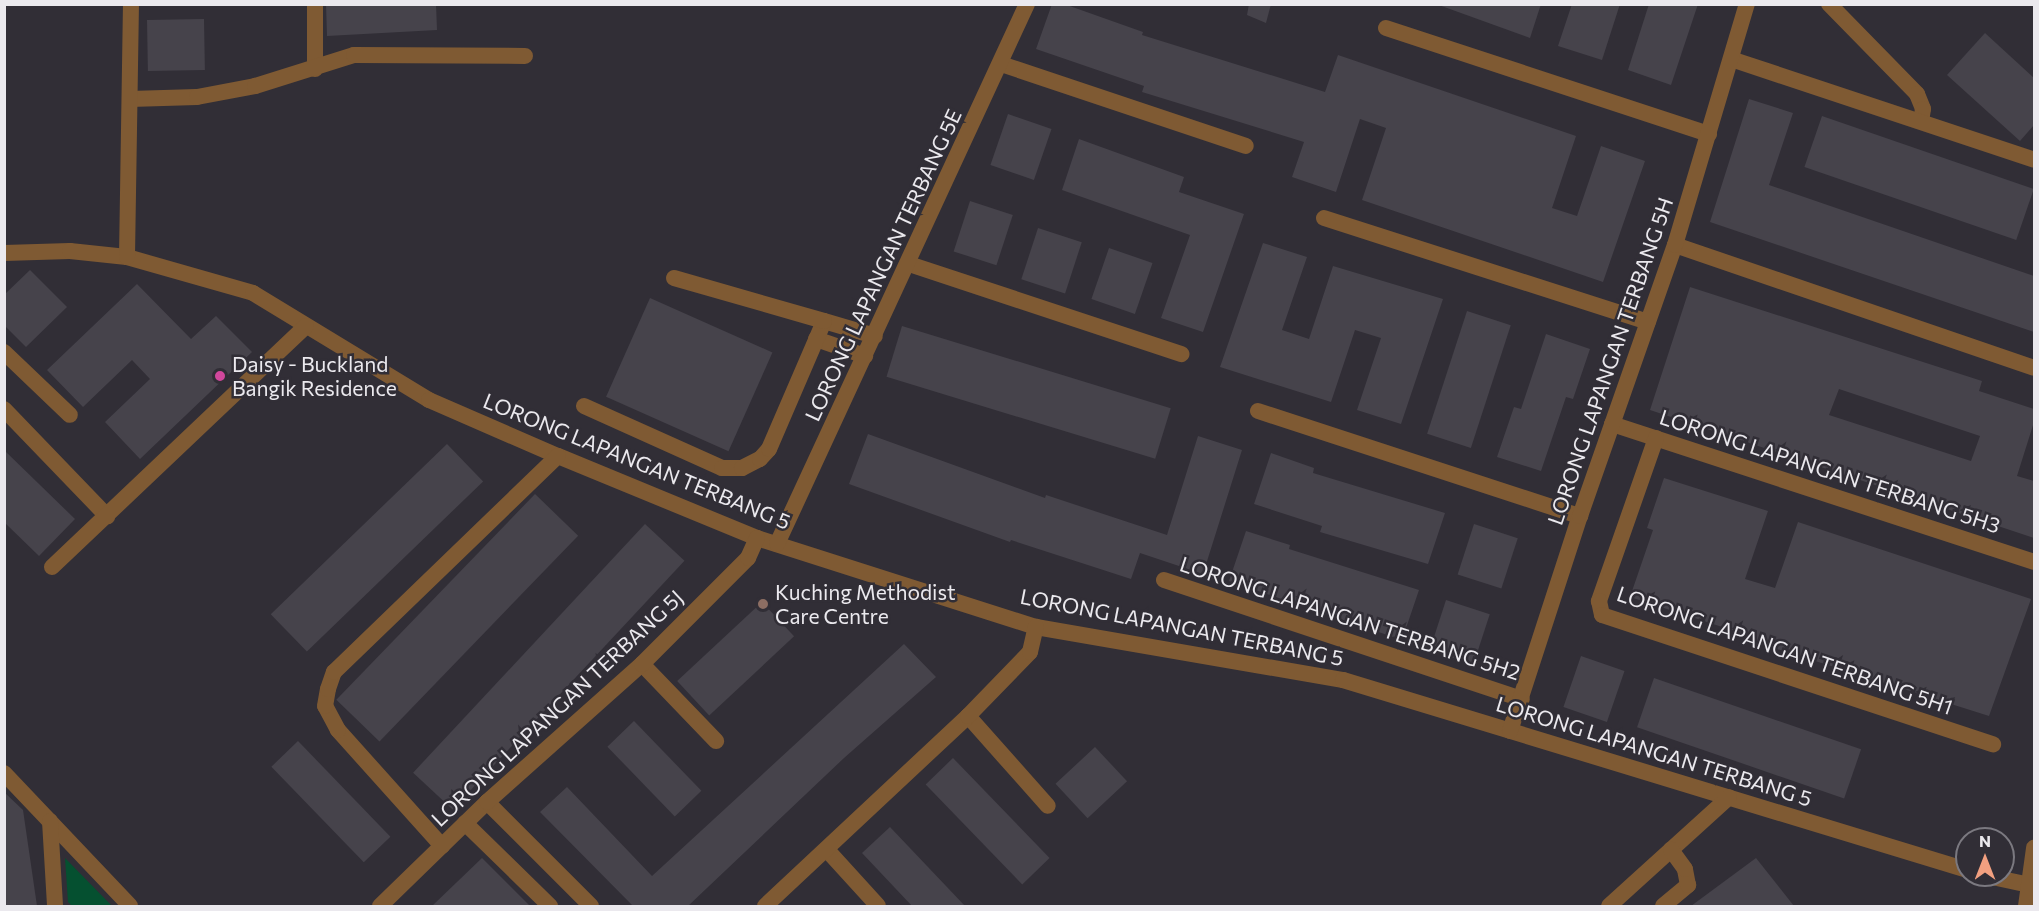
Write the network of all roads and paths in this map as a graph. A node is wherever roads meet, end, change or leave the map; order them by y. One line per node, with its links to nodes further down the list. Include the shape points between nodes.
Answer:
1 (131, 4): 11 (street)
2 (315, 4): 10 (street)
3 (1027, 4): 9 (street, LORONG LAPANGAN TERBANG 5E)
4 (1747, 4): 8 (street, LORONG LAPANGAN TERBANG 5H)
5 (1829, 4): 12 (street, via 1917,94 1923,109)
6 (1386, 28): 13 (street)
7 (525, 56): 10 (street, via 354,55)
8 (1734, 60): 12 (street); 13 (street, LORONG LAPANGAN TERBANG 5H)
9 (1001, 64): 14 (street); 20 (street, LORONG LAPANGAN TERBANG 5E)
10 (315, 69): 11 (street, via 197,97)
11 (130, 99): 19 (street)
12 (1921, 121): 15 (street)
13 (1708, 134): 17 (street, LORONG LAPANGAN TERBANG 5H)
14 (1246, 146)
15 (2034, 160)
16 (1324, 218): 23 (street)
17 (1675, 245): 23 (street, LORONG LAPANGAN TERBANG 5H); 30 (street)
18 (4, 253): 19 (street, LORONG LAPANGAN TERBANG 5, via 70,251)
19 (127, 257): 24 (street, LORONG LAPANGAN TERBANG 5, via 253,293)
20 (909, 264): 25 (street, LORONG LAPANGAN TERBANG 5E); 28 (street)
21 (674, 278): 22 (street)
22 (824, 321): 25 (street); 26 (street)
23 (1648, 322): 35 (street, LORONG LAPANGAN TERBANG 5H)
24 (306, 326): 37 (street, LORONG LAPANGAN TERBANG 5, via 429,400); 38 (street)
25 (875, 336): 29 (street, LORONG LAPANGAN TERBANG 5E)
26 (816, 339): 29 (street); 31 (street, via 769,449 742,468 712,464)
27 (4, 352): 34 (street)
28 (1181, 354)
29 (866, 356): 41 (street, LORONG LAPANGAN TERBANG 5E)
30 (2034, 368)
31 (584, 406)
32 (4, 409): 38 (street)
33 (1258, 411): 39 (street)
34 (70, 415)
35 (1612, 424): 36 (street, LORONG LAPANGAN TERBANG 5H3); 39 (street, LORONG LAPANGAN TERBANG 5H)
36 (1656, 438): 42 (street, LORONG LAPANGAN TERBANG 5H3); 51 (street, LORONG LAPANGAN TERBANG 5H1, via 1599,601 1602,615)
37 (558, 456): 40 (street, LORONG LAPANGAN TERBANG 5); 58 (street, via 334,672 327,689 326,706 338,730)
38 (107, 516): 43 (street)
39 (1580, 516): 47 (street, LORONG LAPANGAN TERBANG 5H)
40 (757, 538): 41 (street, LORONG LAPANGAN TERBANG 5); 46 (street, LORONG LAPANGAN TERBANG 5J, via 748,558)
41 (777, 544): 45 (street, LORONG LAPANGAN TERBANG 5)
42 (2034, 562)
43 (52, 567)
44 (1164, 580): 47 (street, LORONG LAPANGAN TERBANG 5H2)
45 (1036, 627): 48 (street, via 1030,652); 49 (street, LORONG LAPANGAN TERBANG 5, via 1343,680)
46 (642, 664): 50 (street); 54 (street, LORONG LAPANGAN TERBANG 5J)
47 (1522, 699): 49 (street, LORONG LAPANGAN TERBANG 5H)
48 (968, 716): 55 (street); 61 (street)
49 (1510, 731): 53 (street, LORONG LAPANGAN TERBANG 5)
50 (716, 741)
51 (1993, 744)
52 (4, 773): 56 (street)
53 (1729, 797): 60 (street); 62 (street, LORONG LAPANGAN TERBANG 5)
54 (487, 802): 57 (street, LORONG LAPANGAN TERBANG 5J); 69 (street)
55 (1048, 806)
56 (50, 821): 65 (street); 66 (street)
57 (465, 823): 58 (street, LORONG LAPANGAN TERBANG 5J); 68 (street)
58 (442, 846): 67 (street, LORONG LAPANGAN TERBANG 5J)
59 (2034, 848): 64 (street)
60 (1671, 850): 72 (street); 73 (street, via 1685,869 1688,885)
61 (828, 851): 70 (street); 71 (street)
62 (1955, 866)
63 (2015, 882): 64 (street)
64 (2031, 886): 74 (street)
65 (55, 906)
66 (130, 906)
67 (380, 906)
68 (550, 906)
69 (591, 906)
70 (765, 906)
71 (878, 906)
72 (1609, 906)
73 (1663, 906)
74 (2026, 906)

